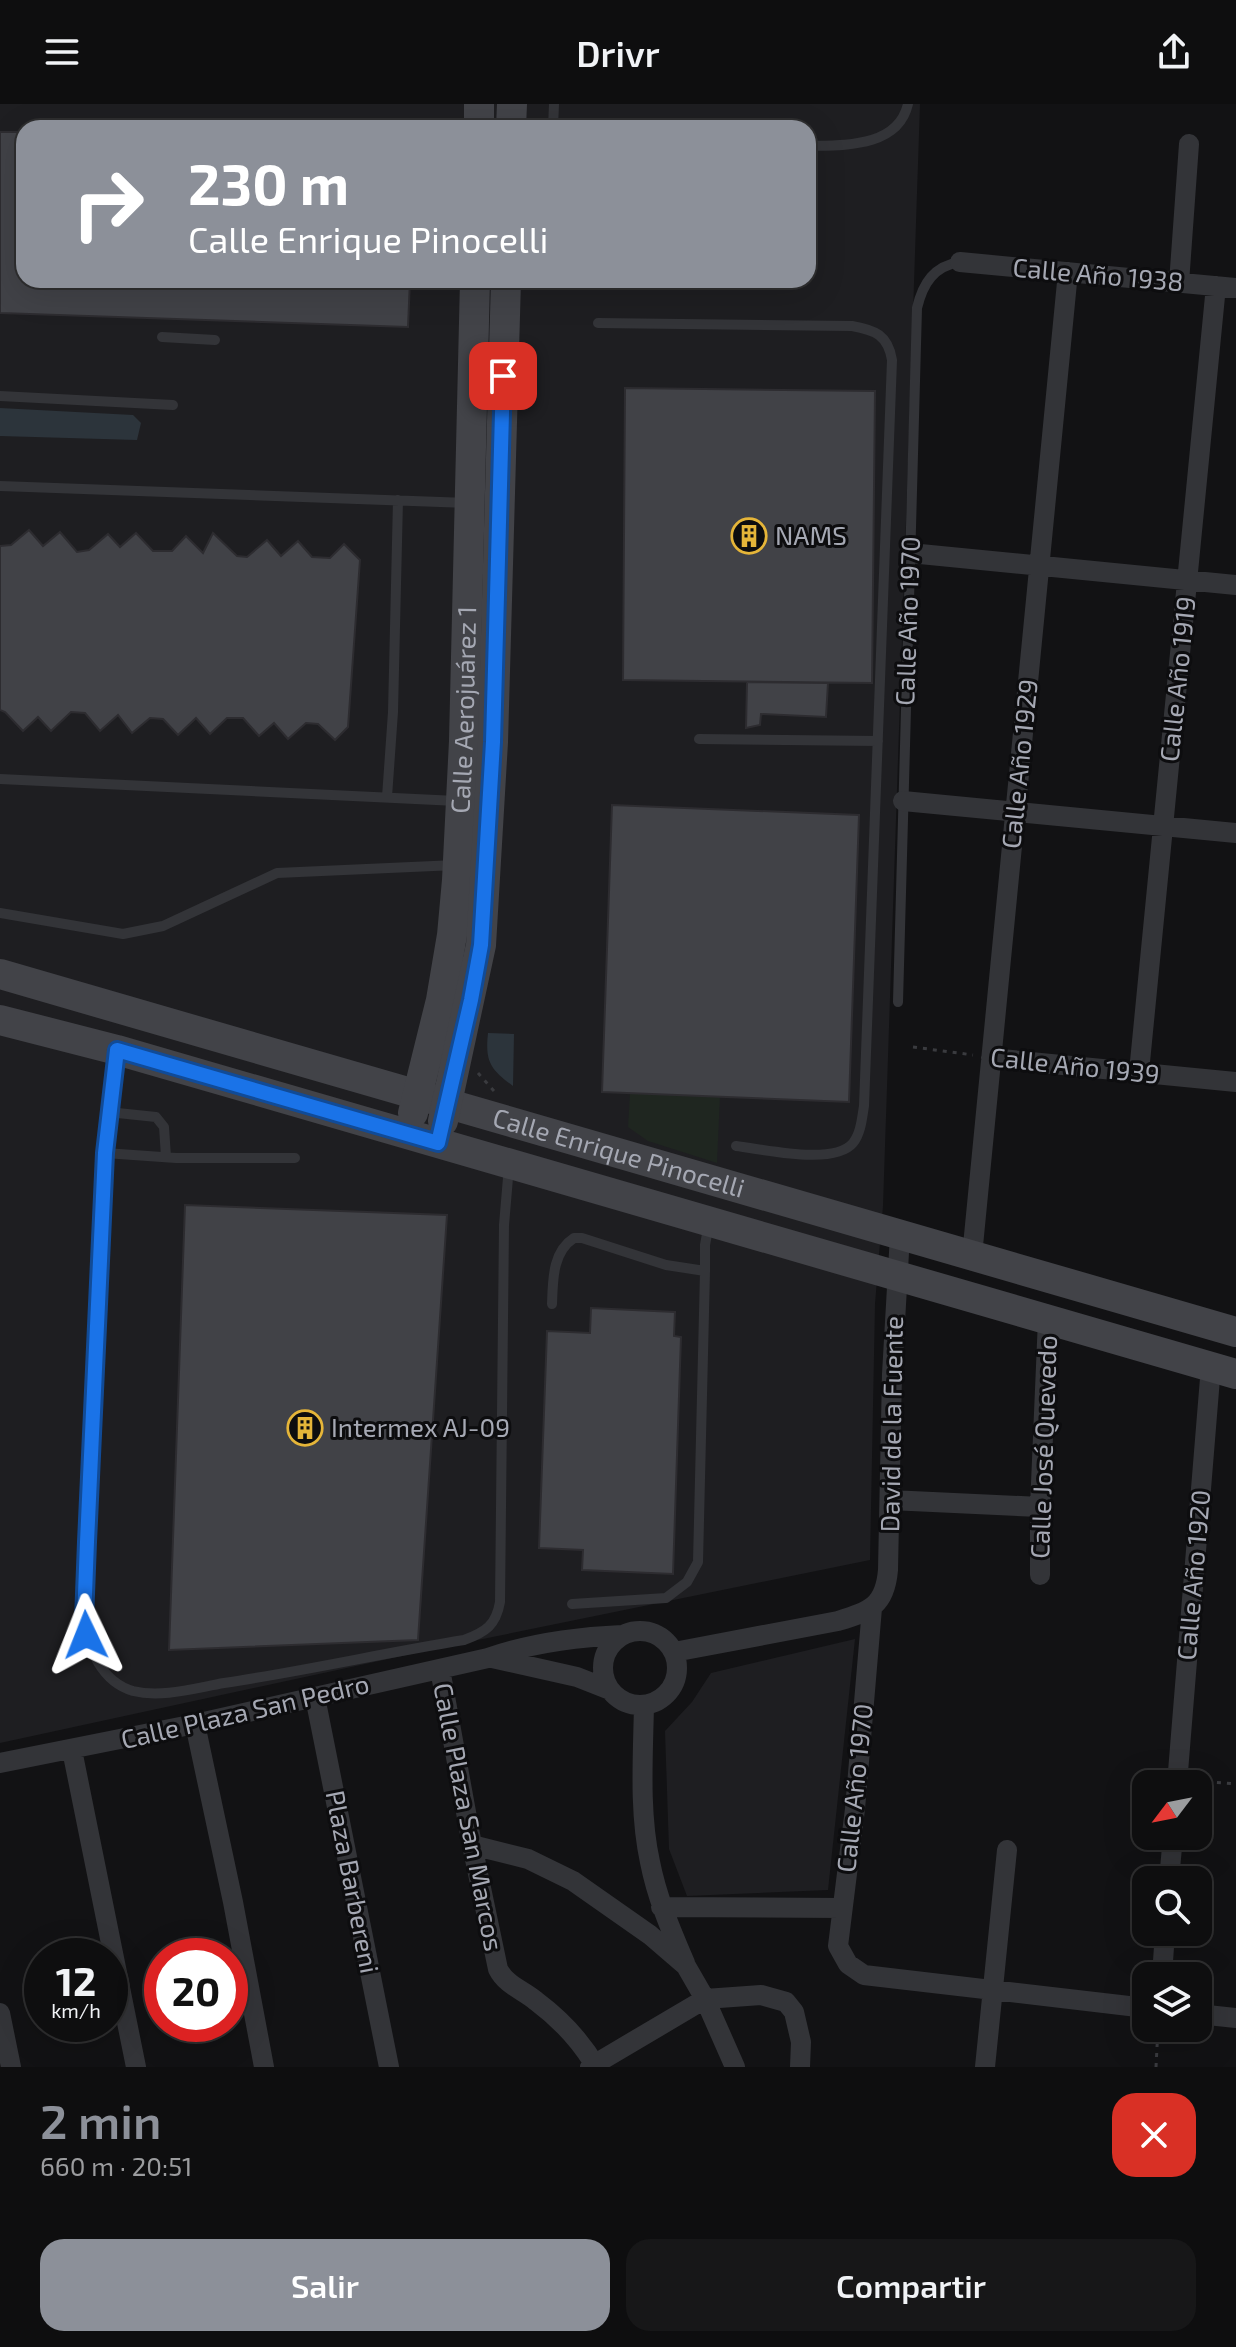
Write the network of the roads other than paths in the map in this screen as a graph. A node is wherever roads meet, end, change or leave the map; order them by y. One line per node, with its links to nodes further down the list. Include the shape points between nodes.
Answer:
1 (908, 104): 3 (lane, via 885,135 853,145)
2 (1189, 144): 6 (street)
3 (816, 146)
4 (960, 262): 5 (street, Calle Año 1938); 18 (lane, Calle Año 1970, via 944,265 931,276 917,308)
5 (1068, 272): 6 (street, Calle Año 1938); 19 (street, Calle Año 1929)
6 (1179, 283): 7 (street, Calle Año 1938)
7 (1226, 287): 20 (street, Calle Año 1919)
8 (475, 288): 17 (main road, Calle Aerojuárez 1)
9 (506, 288): 41 (main road, Calle Aerojuárez 1, via 494,727 484,893 476,972)
10 (598, 323): 23 (lane, via 852,326 884,336 892,360)
11 (162, 337): 12 (lane)
12 (215, 340)
13 (0, 396): 14 (lane)
14 (173, 405)
15 (0, 486): 16 (lane)
16 (398, 500): 17 (lane); 25 (lane)
17 (470, 503): 27 (main road, Calle Aerojuárez 1)
18 (910, 553): 19 (street); 26 (lane, Calle Año 1970)
19 (1039, 566): 20 (street); 28 (street, Calle Año 1929)
20 (1187, 581): 21 (street); 29 (street, Calle Año 1919)
21 (1236, 585)
22 (699, 739): 23 (lane)
23 (878, 741): 45 (lane, via 860,1128 855,1141 834,1154)
24 (0, 779): 25 (lane)
25 (387, 797): 27 (lane)
26 (903, 801): 28 (street); 34 (lane, Calle Año 1970)
27 (462, 802): 31 (main road, Calle Aerojuárez 1)
28 (1015, 812): 29 (street); 37 (street, Calle Año 1929)
29 (1163, 826): 30 (street); 38 (street, Calle Año 1919)
30 (1236, 833)
31 (458, 865): 32 (lane, via 277,873 163,926 123,934); 40 (main road, Calle Aerojuárez 1, via 441,1000)
32 (0, 913)
33 (0, 974): 40 (main road, Calle Enrique Pinocelli)
34 (898, 1002)
35 (0, 1020): 36 (main road, Calle Enrique Pinocelli)
36 (117, 1050): 42 (lane); 43 (main road, Calle Enrique Pinocelli)
37 (991, 1058): 38 (street, Calle Año 1939); 52 (street, Calle Año 1929)
38 (1139, 1072): 39 (street, Calle Año 1939)
39 (1236, 1082)
40 (417, 1095): 41 (main road, Calle Enrique Pinocelli); 43 (main road, Calle Aerojuárez 1)
41 (448, 1104): 44 (main road, Calle Aerojuárez 1); 51 (main road, Calle Enrique Pinocelli)
42 (108, 1112): 46 (lane); 47 (lane, via 156,1117 164,1127)
43 (408, 1134): 44 (main road, Calle Enrique Pinocelli)
44 (438, 1143): 49 (main road, Calle Enrique Pinocelli)
45 (736, 1146)
46 (105, 1153): 47 (lane); 49 (lane, via 84,1620 89,1645 106,1674 132,1691 152,1693 464,1640 493,1624 500,1602)
47 (166, 1157): 48 (lane)
48 (295, 1158)
49 (509, 1164): 50 (main road, Calle Enrique Pinocelli)
50 (709, 1221): 53 (lane); 54 (main road, Calle Enrique Pinocelli)
51 (900, 1235): 52 (main road, Calle Enrique Pinocelli); 54 (street, David de la Fuente)
52 (972, 1256): 57 (main road, Calle Enrique Pinocelli)
53 (705, 1271): 55 (lane, via 574,1238 557,1261); 62 (lane, via 698,1562 687,1582 666,1598)
54 (896, 1275): 56 (main road, Calle Enrique Pinocelli); 59 (street, David de la Fuente)
55 (552, 1304)
56 (1048, 1319): 58 (main road, Calle Enrique Pinocelli); 60 (street, Calle José Quevedo)
57 (1236, 1332)
58 (1223, 1370): 74 (street, Calle Año 1920)
59 (890, 1500): 60 (street); 63 (street, David de la Fuente, via 887,1584)
60 (1040, 1507): 61 (street, Calle José Quevedo)
61 (1040, 1575)
62 (572, 1604)
63 (872, 1608): 65 (street, via 838,1621); 78 (street, Calle Año 1970)
64 (622, 1635): 65 (street, via 646,1630 667,1641); 66 (street, Calle Plaza San Pedro, via 536,1645); 68 (street, via 612,1643 603,1666)
65 (674, 1652): 70 (street, via 678,1675 673,1687)
66 (488, 1658): 67 (street, Calle Plaza San Pedro); 68 (street, Calle Plaza San Pedro, via 577,1677)
67 (440, 1669): 69 (street, Calle Plaza San Pedro); 75 (street, Calle Plaza San Marcos)
68 (610, 1690): 70 (street, via 619,1699)
69 (315, 1697): 71 (street, Calle Plaza San Pedro); 90 (street, Plaza Barbereni)
70 (644, 1705): 77 (street, via 645,1830)
71 (195, 1724): 72 (street, Calle Plaza San Pedro); 89 (street)
72 (72, 1750): 73 (street, Calle Plaza San Pedro); 88 (street)
73 (0, 1763)
74 (1178, 1770)
75 (472, 1845): 79 (street, via 528,1859 573,1881); 86 (street, Calle Plaza San Marcos, via 501,1975 564,2026)
76 (1007, 1850): 80 (street)
77 (661, 1907): 78 (street); 79 (street)
78 (842, 1908): 80 (street, Calle Año 1970, via 838,1946 848,1964 864,1975)
79 (686, 1966): 81 (street)
80 (993, 1990): 82 (street); 93 (street)
81 (705, 1999): 86 (street); 91 (street); 92 (street, via 761,1995 786,2002 798,2023)
82 (1132, 2006)
83 (0, 2013): 87 (street)
84 (1212, 2015): 85 (street)
85 (1236, 2018)
86 (593, 2066)
87 (11, 2067)
88 (136, 2067)
89 (264, 2067)
90 (389, 2067)
91 (735, 2067)
92 (800, 2067)
93 (985, 2067)

